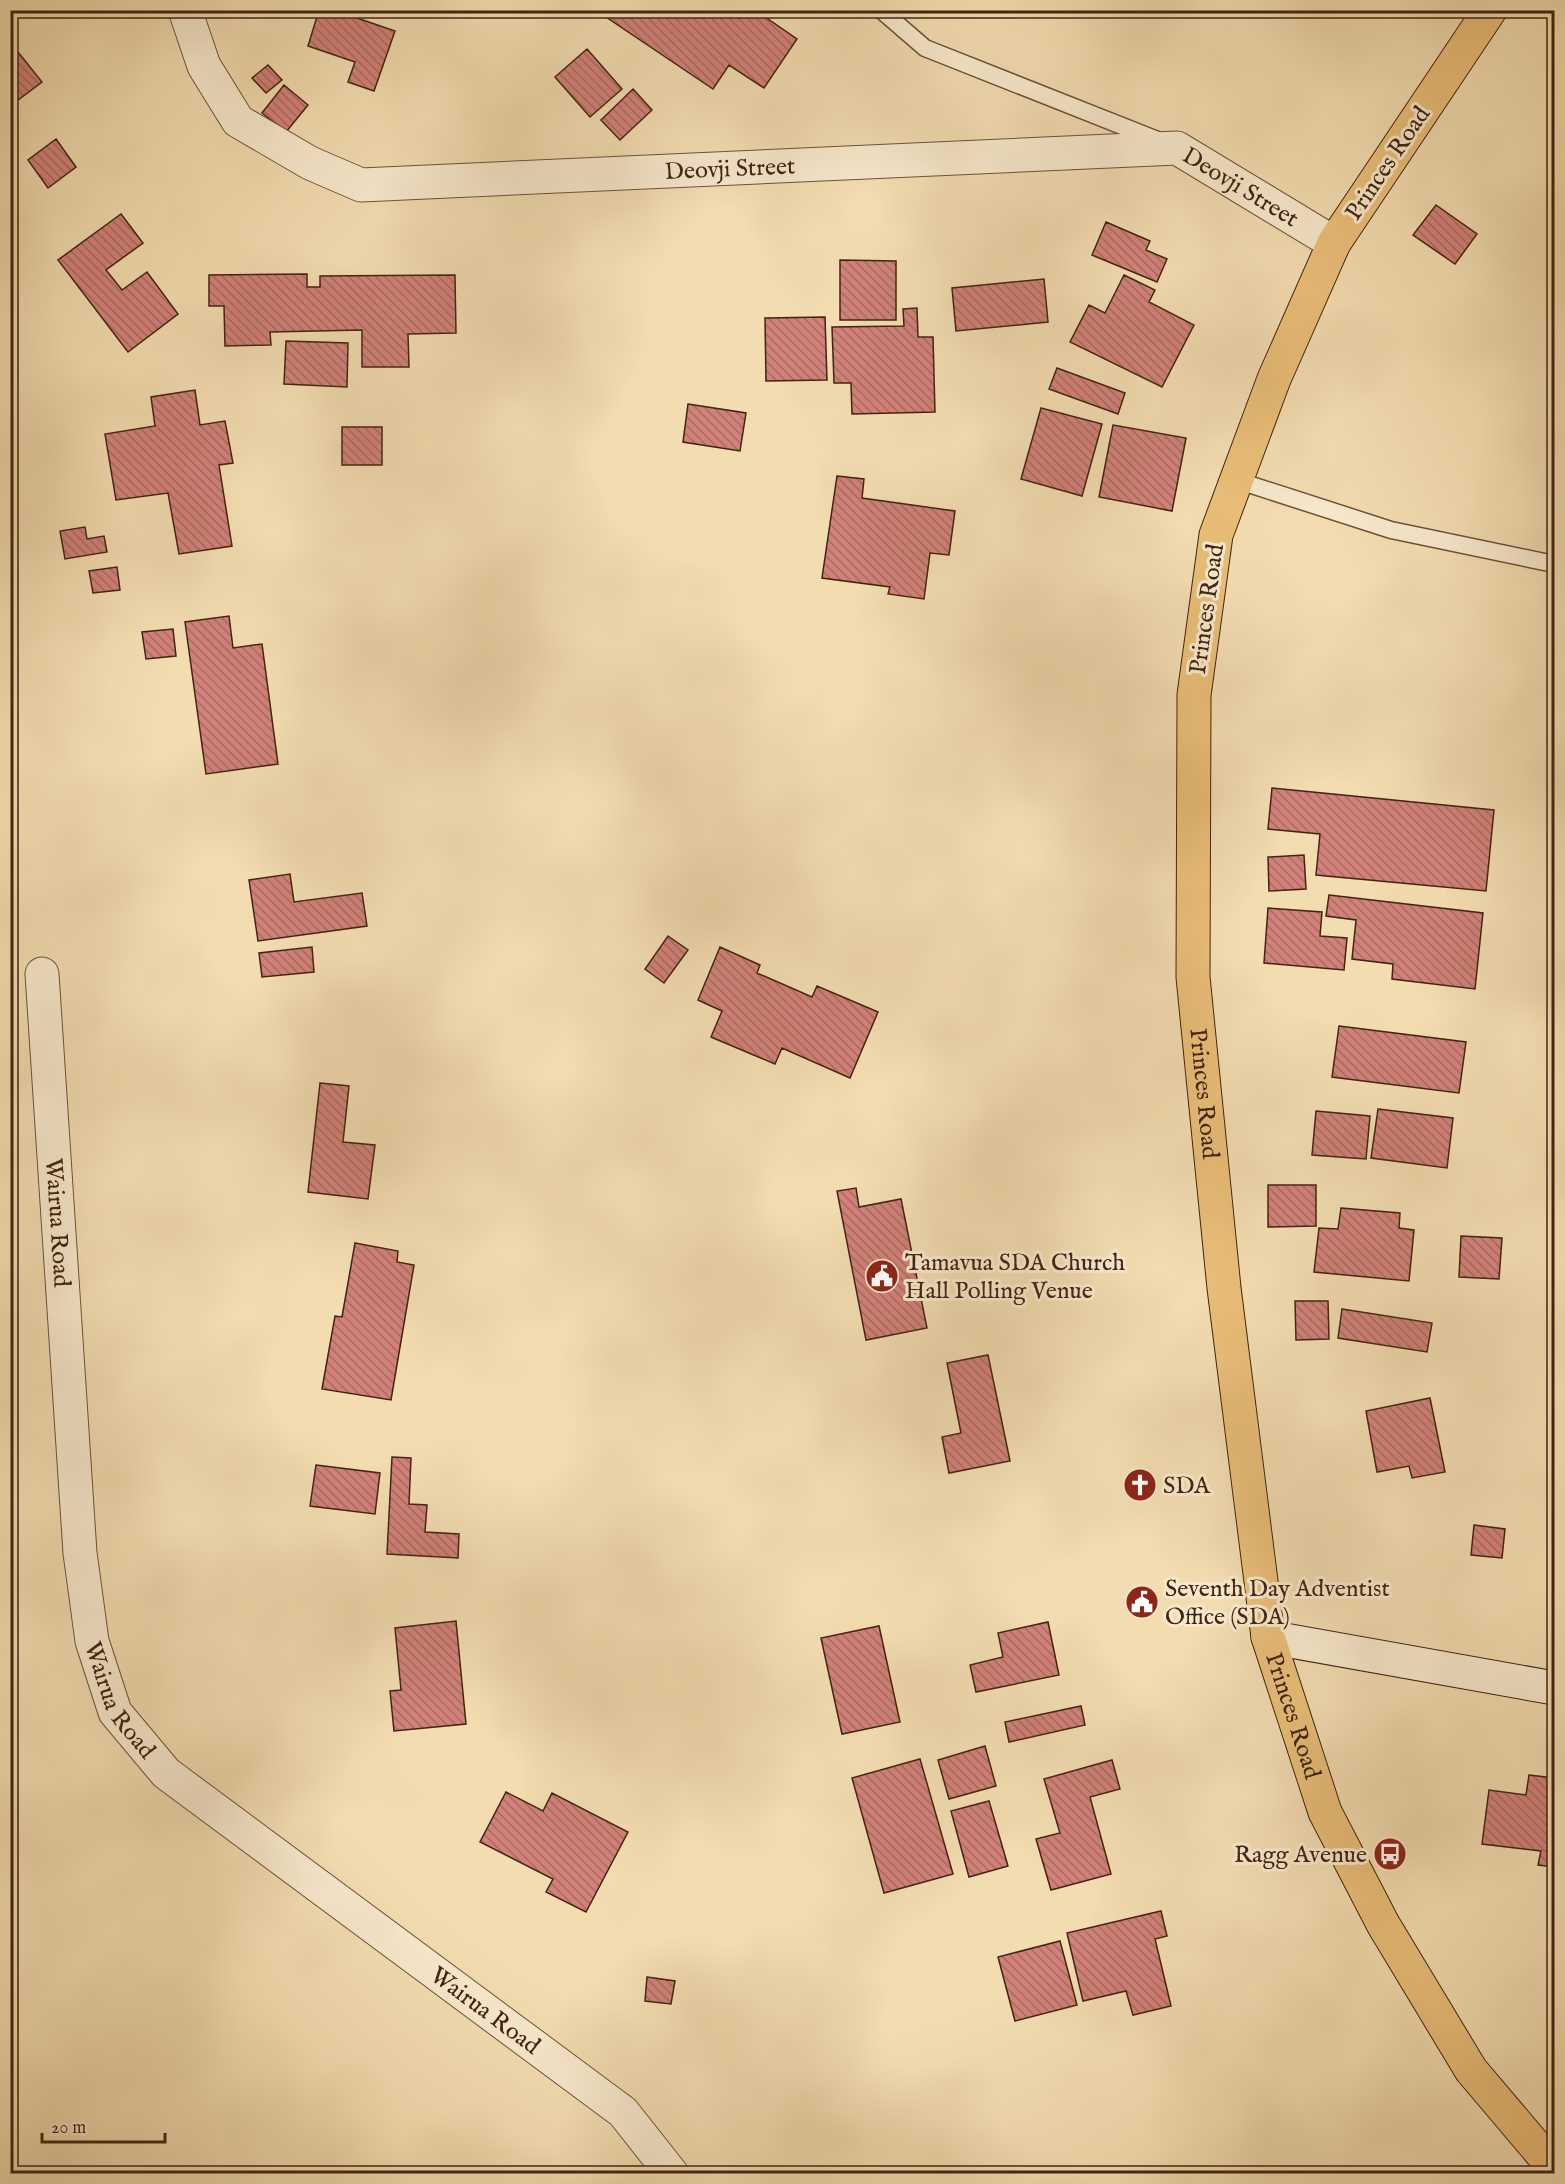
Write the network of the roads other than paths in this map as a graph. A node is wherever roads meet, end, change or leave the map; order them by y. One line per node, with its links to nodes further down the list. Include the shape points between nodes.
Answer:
1 (185, 10): 4 (street, Deovji Street, via 204,66 238,121 310,163 361,185)
2 (881, 10): 4 (lane, via 925,48)
3 (1490, 10): 5 (main road, Princes Road)
4 (1177, 148): 5 (street, Deovji Street)
5 (1334, 243): 6 (main road, Princes Road, via 1274,379)
6 (1236, 480): 7 (lane, via 1391,530); 9 (main road, Princes Road, via 1216,535 1194,695 1193,977 1224,1288)
7 (1554, 564)
8 (42, 974): 12 (street, Wairua Road, via 80,1553 92,1641 115,1712 166,1773 622,2112)
9 (1268, 1637): 10 (street); 11 (main road, Princes Road, via 1325,1812 1383,1924 1471,2070)
10 (1554, 1688)
11 (1554, 2168)
12 (672, 2174)

